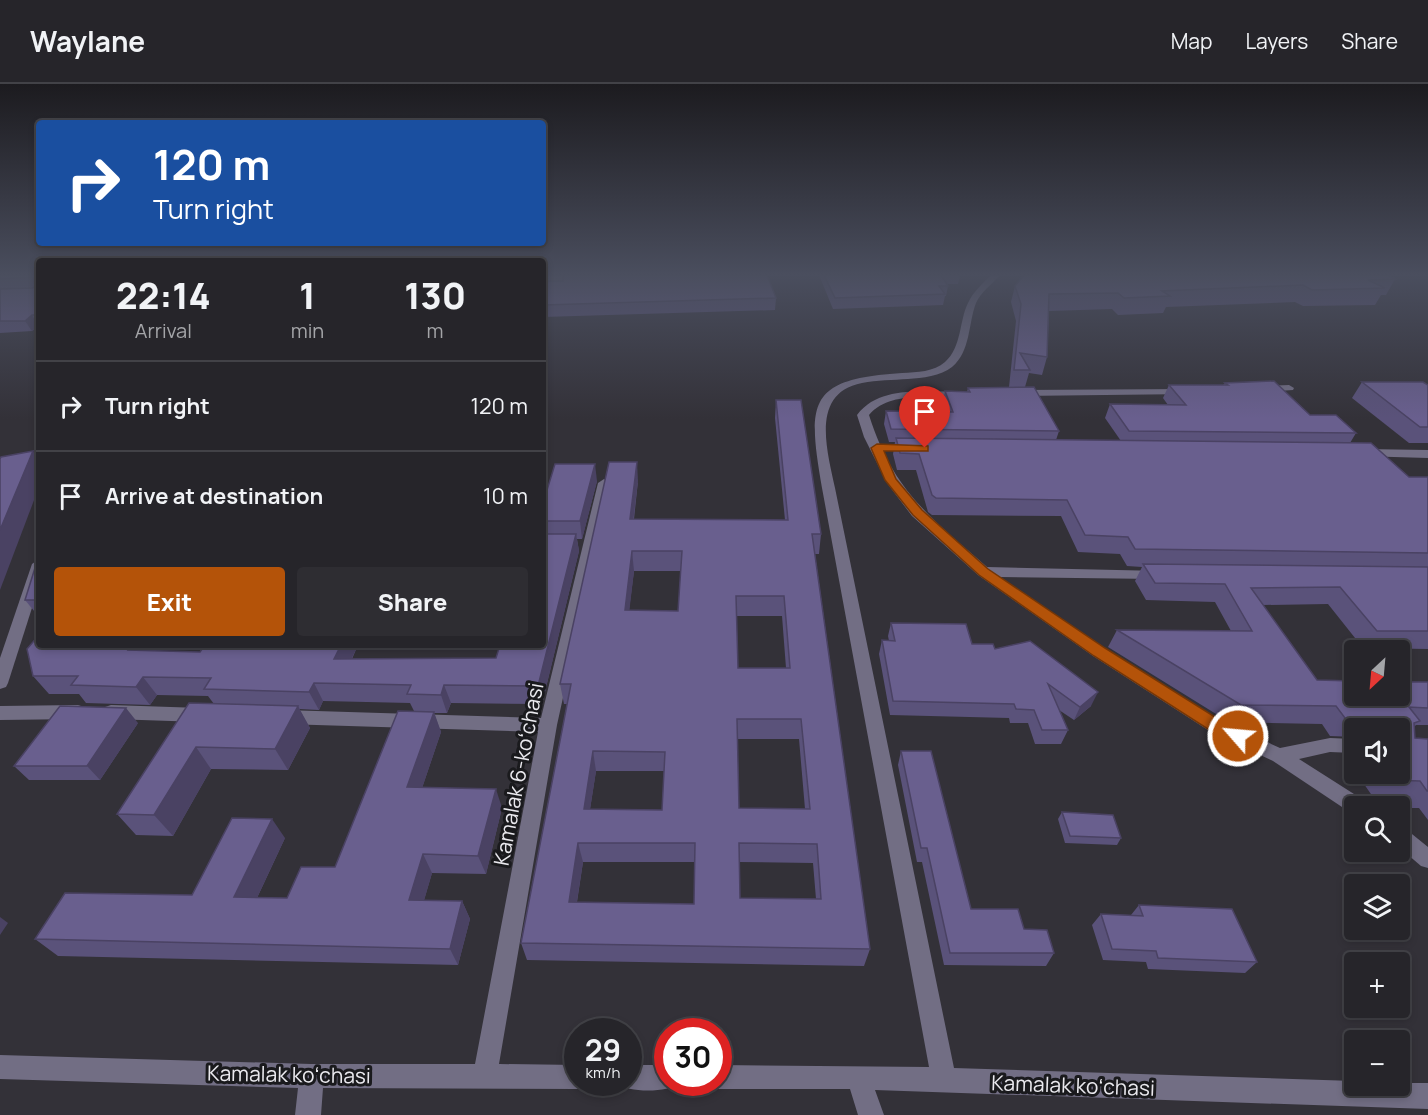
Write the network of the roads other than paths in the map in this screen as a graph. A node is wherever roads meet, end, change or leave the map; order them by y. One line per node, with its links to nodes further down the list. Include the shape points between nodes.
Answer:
1 (966, 323): 29 (street, via 957,353 942,369 851,383 829,396 823,405 821,451)
2 (1289, 388): 3 (street)
3 (1253, 389)
4 (1206, 391): 5 (street)
5 (1008, 393)
6 (974, 395): 10 (street, via 903,395 885,399 863,415 870,436 883,448 891,480 917,513)
7 (1344, 453): 8 (street)
8 (1428, 454)
9 (604, 483): 17 (street, Kamalak 6-koʻchasi, via 584,545)
10 (983, 572): 12 (street); 19 (street, via 1217,727)
11 (36, 573): 13 (street)
12 (1171, 574)
13 (0, 683)
14 (0, 713): 15 (street)
15 (219, 716)
16 (266, 717): 17 (street)
17 (548, 724): 25 (street, Kamalak 6-koʻchasi)
18 (1344, 746): 19 (street)
19 (1279, 756): 20 (street)
20 (1344, 798)
21 (1410, 845): 22 (street)
22 (1428, 860)
23 (0, 1067): 24 (street, Kamalak koʻchasi)
24 (311, 1076): 25 (street, Kamalak koʻchasi); 31 (street)
25 (485, 1076): 26 (street, Kamalak koʻchasi)
26 (564, 1077)
27 (732, 1077): 28 (street, Kamalak koʻchasi)
28 (858, 1077): 29 (street, Kamalak koʻchasi); 32 (street)
29 (944, 1080): 30 (street, Kamalak koʻchasi)
30 (1428, 1096)
31 (308, 1115)
32 (871, 1115)

